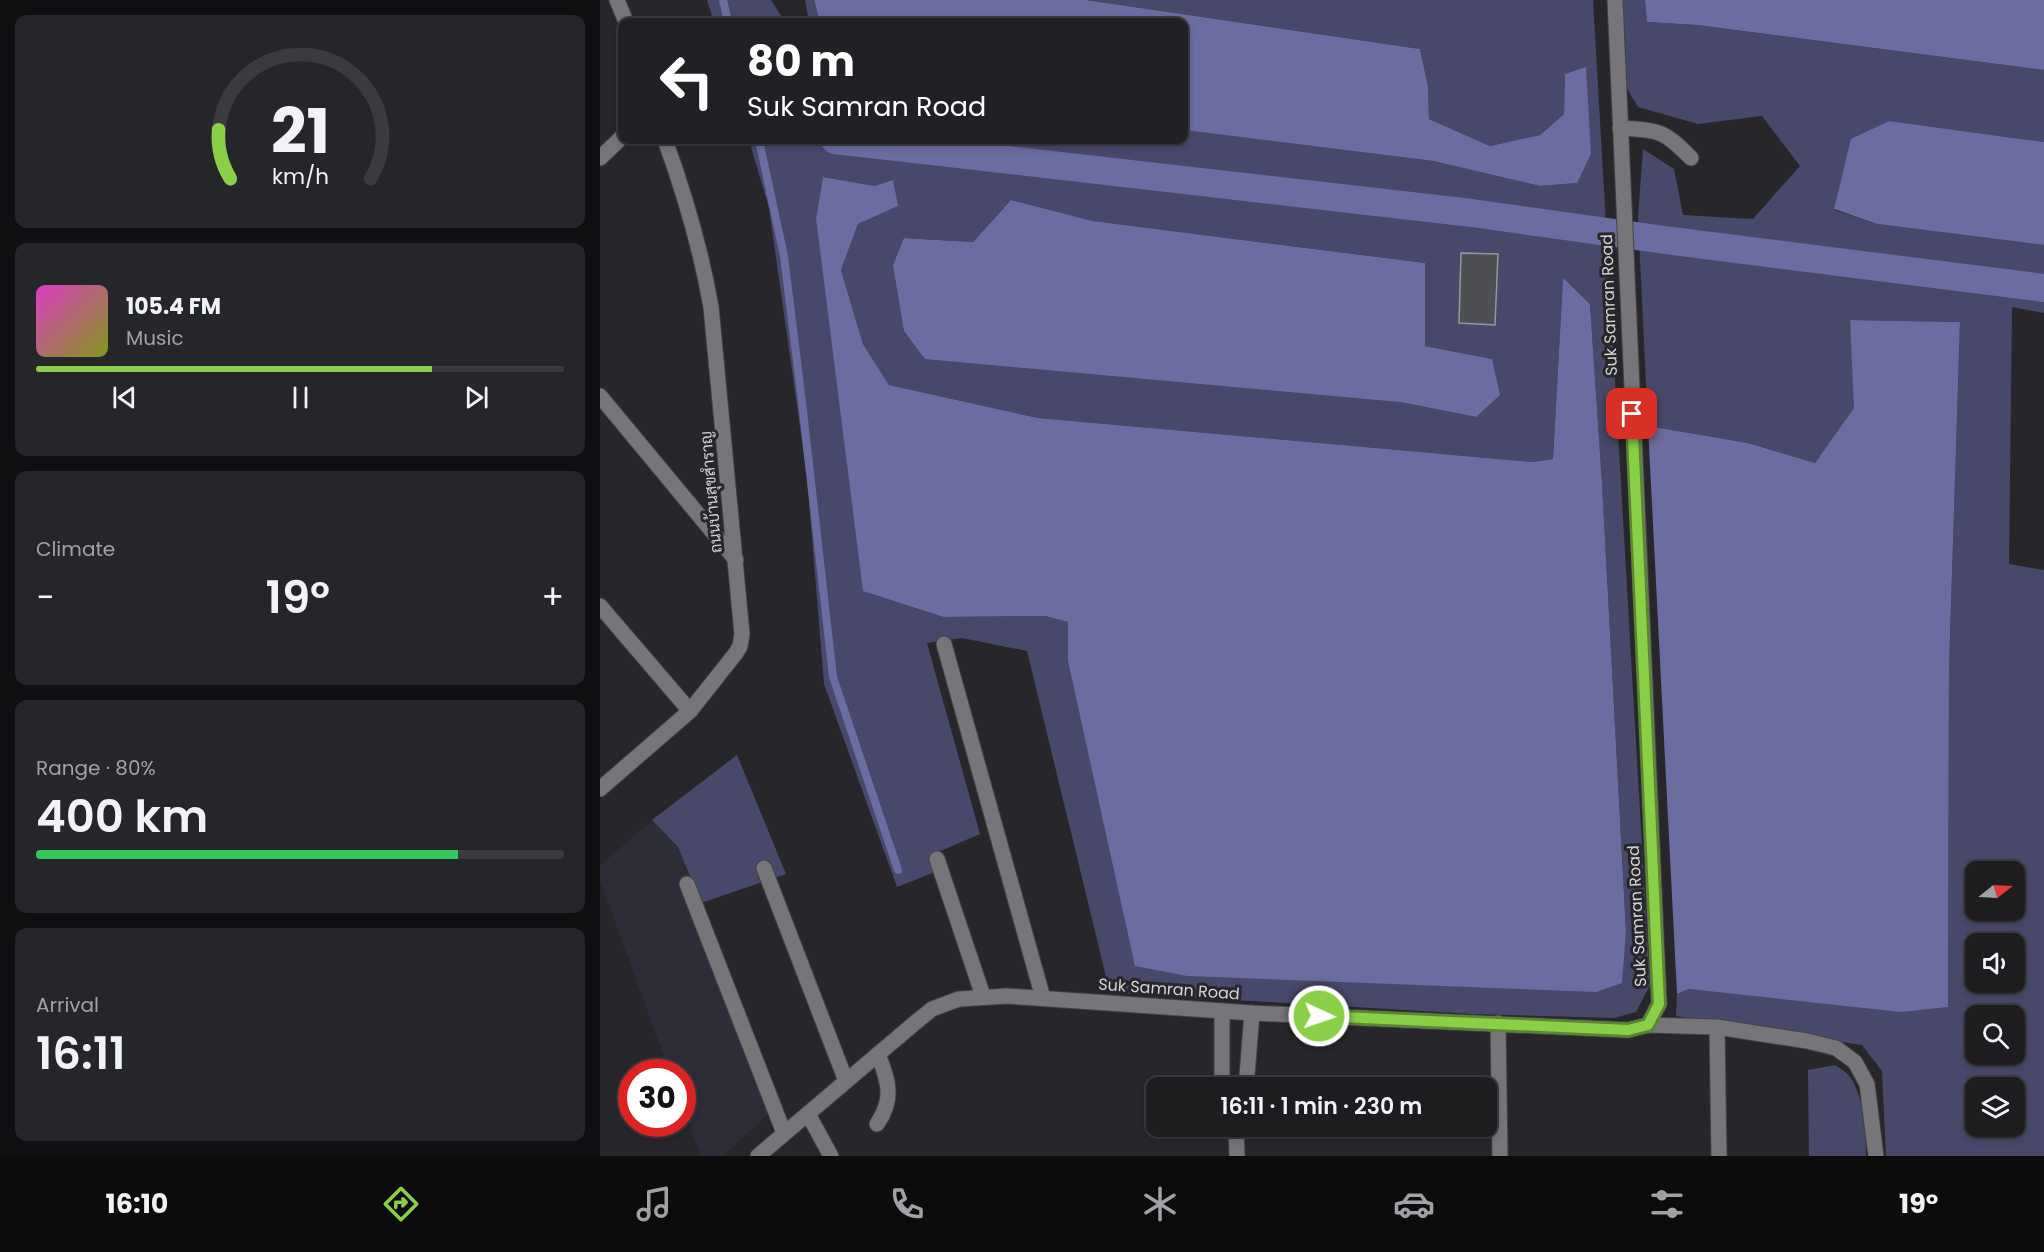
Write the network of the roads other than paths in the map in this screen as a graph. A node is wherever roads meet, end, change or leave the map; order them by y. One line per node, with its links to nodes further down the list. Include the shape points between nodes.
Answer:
1 (617, 0): 3 (street)
2 (1615, 0): 4 (street, Suk Samran Road)
3 (624, 18)
4 (1620, 128): 8 (street, via 1657,131); 23 (street, Suk Samran Road, via 1659,1004)
5 (618, 141): 7 (street)
6 (666, 144): 10 (street, ถนนบ้านสุขสำราญ, via 704,265)
7 (600, 158)
8 (1691, 158)
9 (600, 396): 10 (street)
10 (736, 560): 13 (street, ถนนบ้านสุขสำราญ, via 740,646)
11 (600, 606): 13 (street)
12 (944, 644): 19 (street)
13 (690, 711): 14 (street, ถนนบ้านสุขสำราญ)
14 (600, 789)
15 (937, 859): 18 (street)
16 (764, 868): 28 (street)
17 (687, 884): 31 (street)
18 (983, 996): 19 (street, Suk Samran Road); 25 (street, Suk Samran Road, via 959,999 932,1009)
19 (1043, 998): 20 (street, Suk Samran Road)
20 (1222, 1011): 21 (street, Suk Samran Road); 26 (street)
21 (1252, 1013): 22 (street, Suk Samran Road); 27 (street)
22 (1498, 1023): 23 (street, Suk Samran Road, via 1628,1030); 36 (street)
23 (1648, 1025): 24 (street)
24 (1717, 1027): 37 (street); 38 (street, via 1836,1048 1855,1062 1867,1083)
25 (878, 1054): 28 (street, Suk Samran Road); 30 (street, via 888,1081 889,1098)
26 (1222, 1077)
27 (1247, 1077)
28 (846, 1081): 29 (street, Suk Samran Road)
29 (808, 1113): 31 (street, Suk Samran Road); 34 (street)
30 (877, 1124)
31 (784, 1133): 33 (street, Suk Samran Road)
32 (1236, 1137): 35 (street)
33 (758, 1156)
34 (831, 1156)
35 (1237, 1156)
36 (1500, 1156)
37 (1719, 1156)
38 (1876, 1156)

